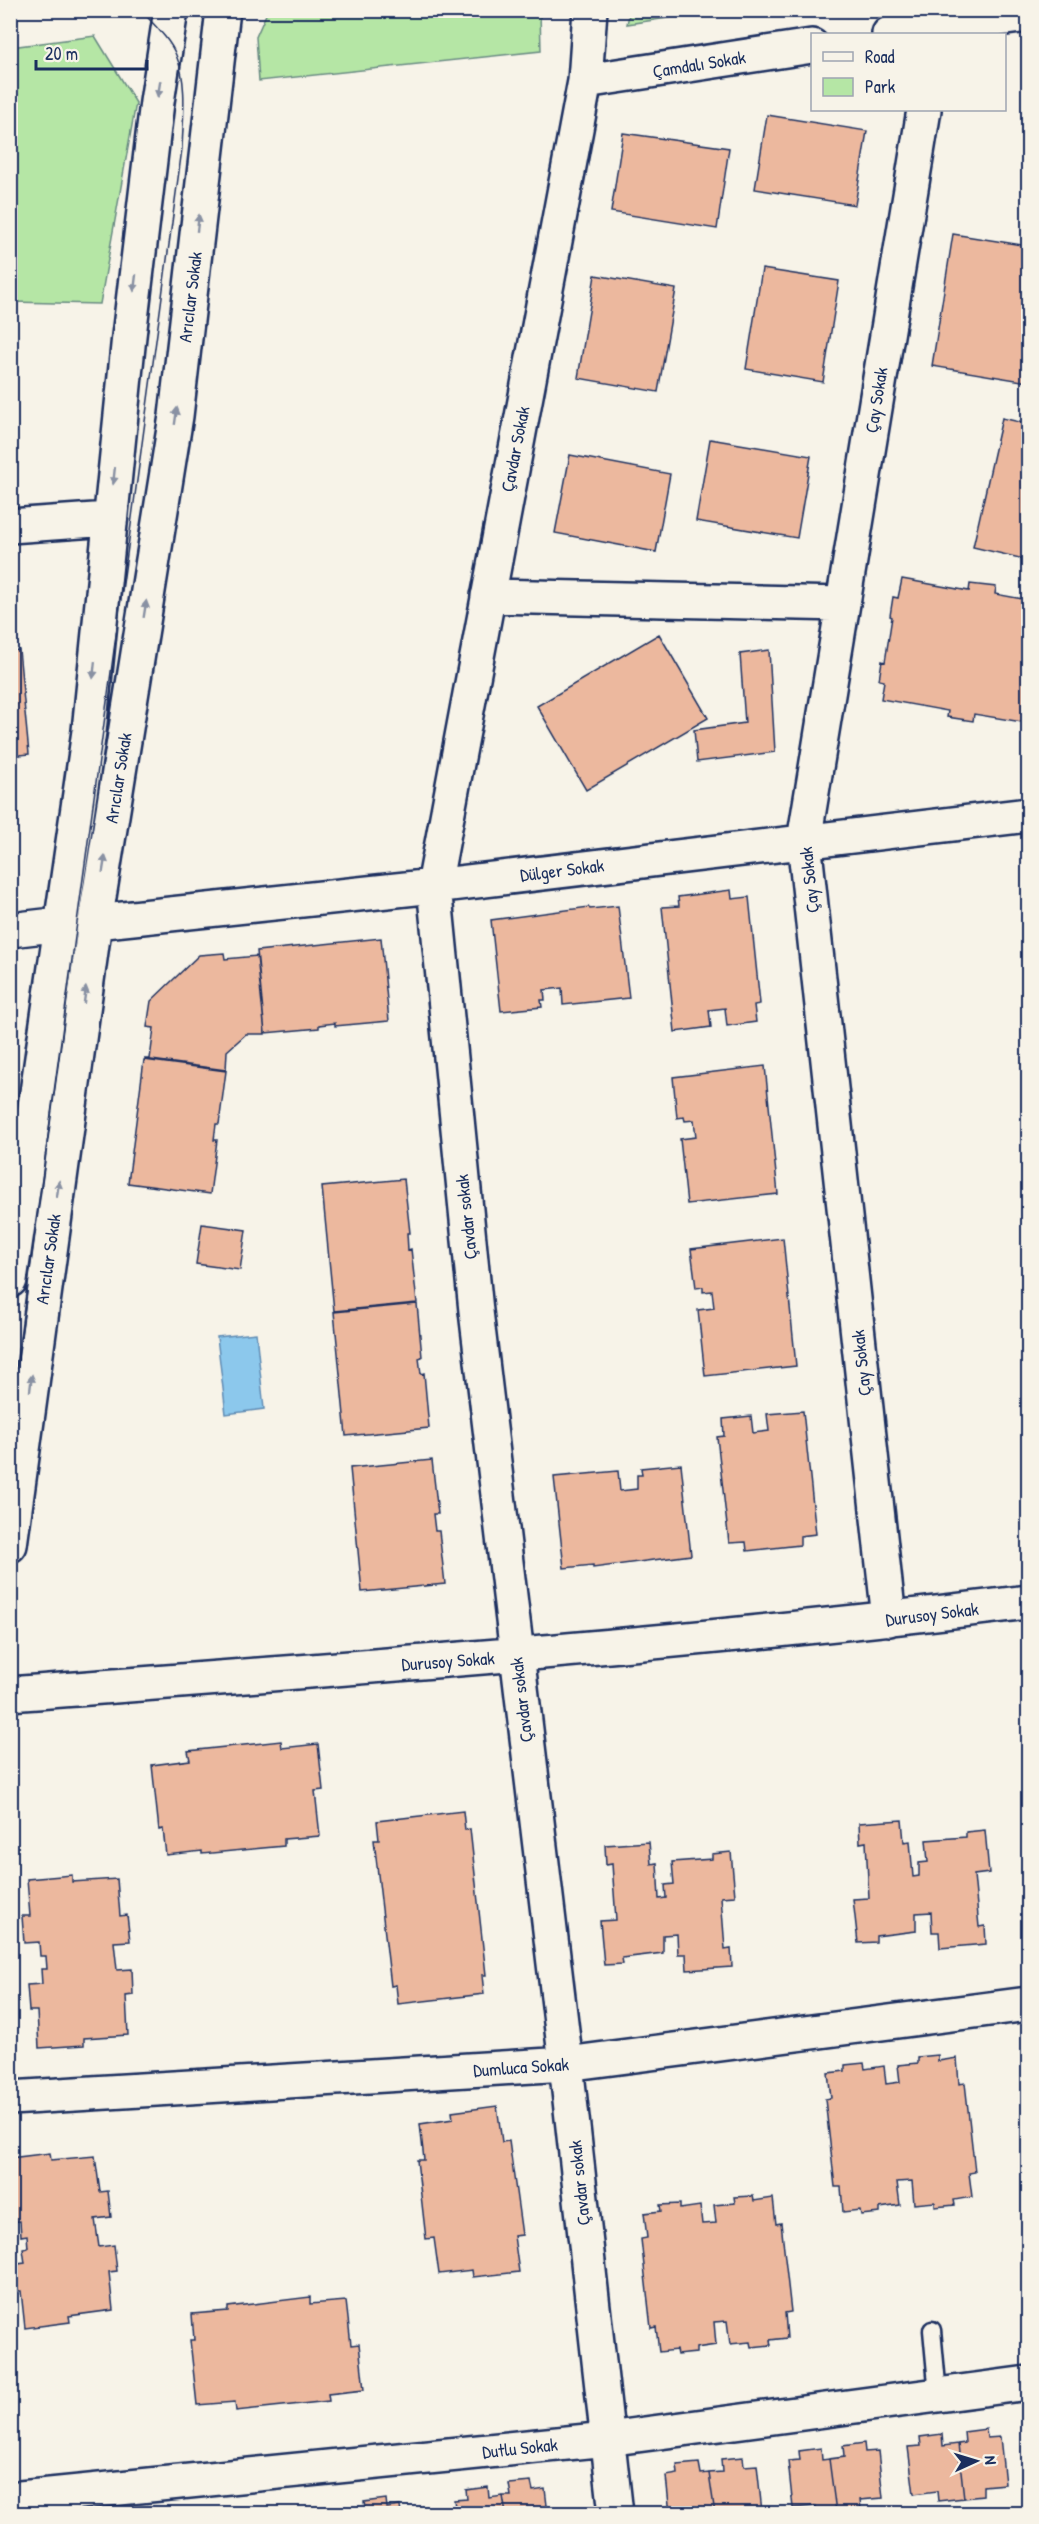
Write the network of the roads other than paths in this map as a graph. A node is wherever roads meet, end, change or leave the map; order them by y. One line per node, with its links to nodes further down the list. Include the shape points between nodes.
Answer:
1 (171, 10): 10 (street, one-way to 10)
2 (223, 10): 17 (street, Arıcılar Sokak, one-way to 2, via 176,416)
3 (590, 10): 8 (street, Çavdar Sokak)
4 (1029, 15): 5 (street)
5 (938, 24): 6 (street)
6 (894, 33)
7 (811, 46): 8 (street, Çamdalı Sokak)
8 (585, 81): 12 (street, Çavdar Sokak)
9 (924, 111): 13 (street, Çay Sokak)
10 (109, 519): 11 (street); 18 (street, one-way to 18, via 88,731)
11 (10, 526)
12 (488, 596): 13 (street); 16 (street, Çavdar Sokak)
13 (843, 604): 15 (street, Çay Sokak)
14 (1029, 815): 15 (street, Dülger Sokak)
15 (804, 841): 16 (street, Dülger Sokak); 23 (street, Çay Sokak)
16 (434, 886): 17 (street, Dülger Sokak); 24 (street, Çavdar sokak, via 476,1311)
17 (95, 922): 21 (street, Arıcılar Sokak, one-way to 17)
18 (62, 924): 19 (street); 20 (street)
19 (10, 930)
20 (10, 1280)
21 (10, 1545)
22 (1029, 1602): 23 (street, Durusoy Sokak)
23 (889, 1619): 24 (street, Durusoy Sokak)
24 (516, 1655): 25 (street, Durusoy Sokak); 27 (street, Çavdar sokak)
25 (10, 1694)
26 (1029, 2004): 27 (street, Dumluca Sokak)
27 (566, 2064): 28 (street, Dumluca Sokak); 32 (street, Çavdar sokak)
28 (10, 2098)
29 (932, 2330): 31 (lane)
30 (1029, 2383): 31 (street, Dutlu Sokak)
31 (938, 2395): 32 (street, Dutlu Sokak)
32 (607, 2439): 33 (street, Dutlu Sokak); 34 (street, Çavdar sokak)
33 (10, 2499)
34 (616, 2514)

